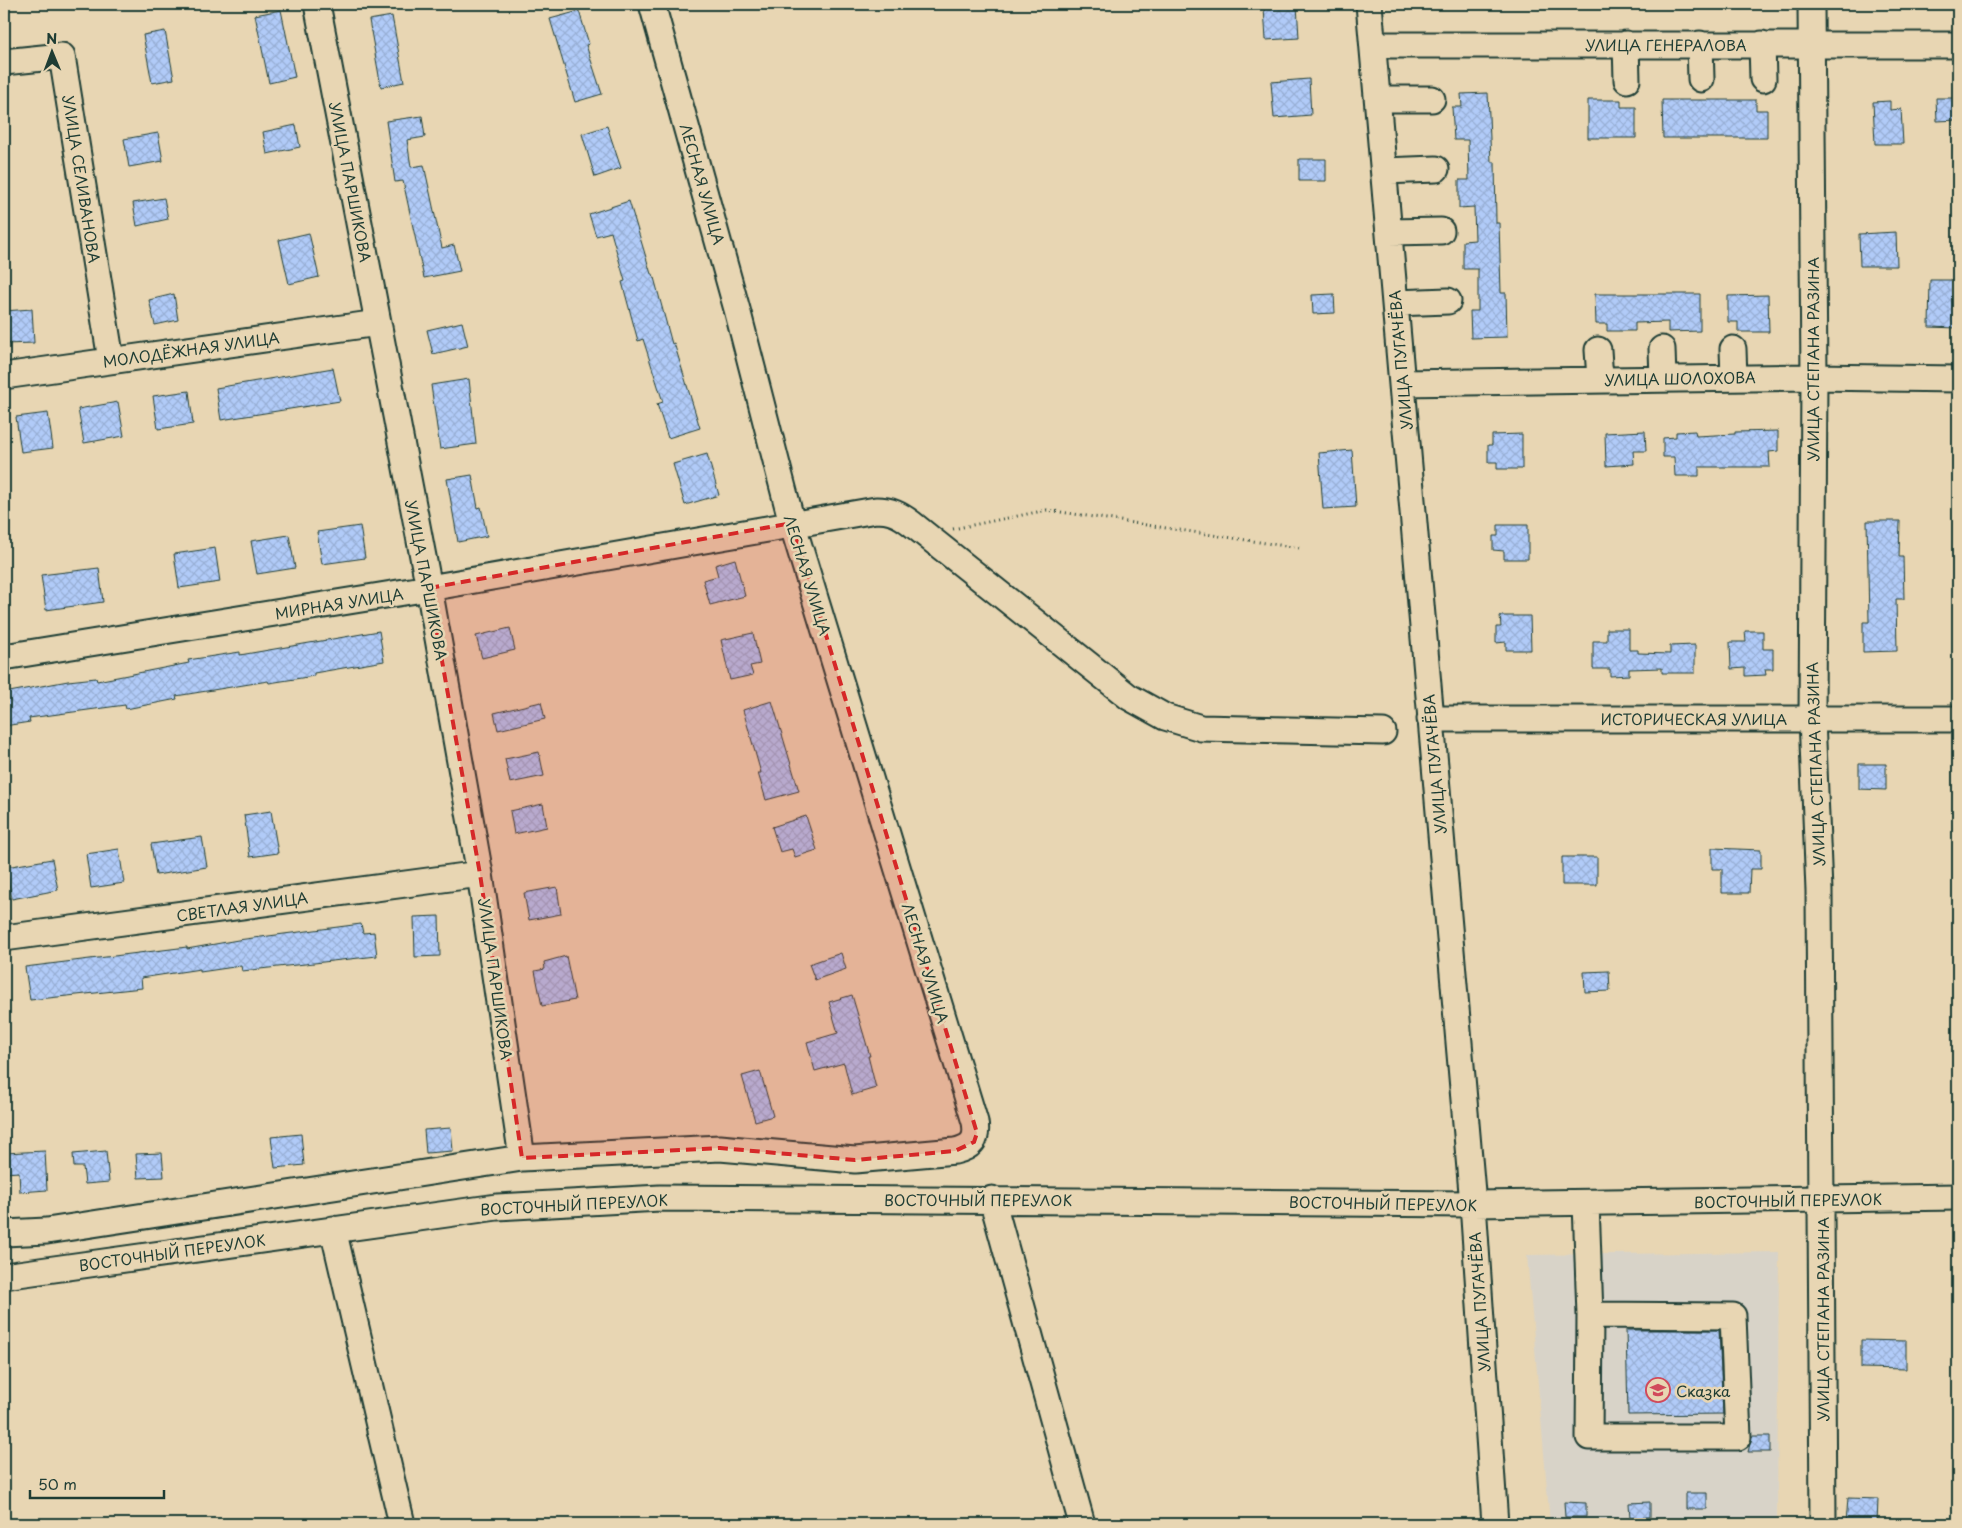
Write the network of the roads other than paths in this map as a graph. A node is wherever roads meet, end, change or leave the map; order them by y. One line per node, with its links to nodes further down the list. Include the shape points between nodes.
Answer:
1 (318, 4): 23 (street, УЛИЦА ПАРШИКОВА)
2 (652, 4): 35 (street, ЛЕСНАЯ УЛИЦА)
3 (1369, 4): 9 (street, УЛИЦА ПУГАЧЁВА)
4 (1811, 4): 8 (street, УЛИЦА СТЕПАНА РАЗИНА)
5 (1626, 44): 6 (street, УЛИЦА ГЕНЕРАЛОВА); 9 (street, УЛИЦА ГЕНЕРАЛОВА); 14 (street)
6 (1700, 44): 7 (street, УЛИЦА ГЕНЕРАЛОВА); 12 (street)
7 (1762, 44): 8 (street, УЛИЦА ГЕНЕРАЛОВА); 13 (street)
8 (1810, 44): 10 (street, УЛИЦА ГЕНЕРАЛОВА); 29 (street, УЛИЦА СТЕПАНА РАЗИНА)
9 (1373, 45): 15 (street, УЛИЦА ПУГАЧЁВА)
10 (1958, 45)
11 (4, 62): 27 (street, УЛИЦА СЕЛИВАНОВА, via 62,56)
12 (1701, 78)
13 (1763, 79)
14 (1627, 80)
15 (1378, 99): 16 (street); 18 (street, УЛИЦА ПУГАЧЁВА)
16 (1432, 99)
17 (1436, 169): 18 (street)
18 (1384, 171): 20 (street, УЛИЦА ПУГАЧЁВА)
19 (1441, 231): 20 (street)
20 (1390, 232): 22 (street, УЛИЦА ПУГАЧЁВА)
21 (1448, 300): 22 (street)
22 (1395, 303): 34 (street, УЛИЦА ПУГАЧЁВА)
23 (378, 323): 27 (street, МОЛОДЁЖНАЯ УЛИЦА); 36 (street, УЛИЦА ПАРШИКОВА)
24 (1662, 349): 30 (street)
25 (1733, 349): 31 (street)
26 (1598, 350): 32 (street)
27 (111, 360): 28 (street, МОЛОДЁЖНАЯ УЛИЦА)
28 (4, 376)
29 (1814, 377): 31 (street, УЛИЦА ШОЛОХОВА); 33 (street, УЛИЦА ШОЛОХОВА); 38 (street, УЛИЦА СТЕПАНА РАЗИНА)
30 (1663, 378): 31 (street, УЛИЦА ШОЛОХОВА); 32 (street, УЛИЦА ШОЛОХОВА)
31 (1734, 378)
32 (1600, 379): 34 (street, УЛИЦА ШОЛОХОВА)
33 (1958, 379)
34 (1402, 383): 39 (street, УЛИЦА ПУГАЧЁВА)
35 (792, 523): 36 (street, МИРНАЯ УЛИЦА); 41 (street, МИРНАЯ УЛИЦА, via 876,510 889,510 900,515 1128,697 1165,717 1201,728); 44 (street, ЛЕСНАЯ УЛИЦА, via 975,1122 977,1133 974,1142 955,1151 855,1160 720,1148)
36 (429, 588): 37 (street, МИРНАЯ УЛИЦА); 42 (street, УЛИЦА ПАРШИКОВА)
37 (4, 658)
38 (1812, 718): 39 (street, ИСТОРИЧЕСКАЯ УЛИЦА); 40 (street, ИСТОРИЧЕСКАЯ УЛИЦА); 47 (street, УЛИЦА СТЕПАНА РАЗИНА, via 1819,891)
39 (1430, 719): 49 (street, УЛИЦА ПУГАЧЁВА)
40 (1958, 719)
41 (1383, 732)
42 (480, 874): 43 (street, СВЕТЛАЯ УЛИЦА); 44 (street, УЛИЦА ПАРШИКОВА)
43 (4, 938)
44 (522, 1158): 51 (street, via 47,1231)
45 (1958, 1197): 47 (street, ВОСТОЧНЫЙ ПЕРЕУЛОК)
46 (992, 1199): 49 (street, ВОСТОЧНЫЙ ПЕРЕУЛОК); 50 (street, ВОСТОЧНЫЙ ПЕРЕУЛОК, via 660,1198 497,1206); 55 (street)
47 (1821, 1199): 48 (street, ВОСТОЧНЫЙ ПЕРЕУЛОК); 57 (street, УЛИЦА СТЕПАНА РАЗИНА)
48 (1586, 1203): 49 (street, ВОСТОЧНЫЙ ПЕРЕУЛОК); 53 (street)
49 (1473, 1204): 56 (street, УЛИЦА ПУГАЧЁВА)
50 (333, 1229): 52 (street, ВОСТОЧНЫЙ ПЕРЕУЛОК); 54 (street)
51 (4, 1233)
52 (4, 1276)
53 (1590, 1315): 53 (street, via 1733,1316 1738,1437 1589,1437)
54 (402, 1524)
55 (1082, 1524)
56 (1495, 1524)
57 (1823, 1524)

